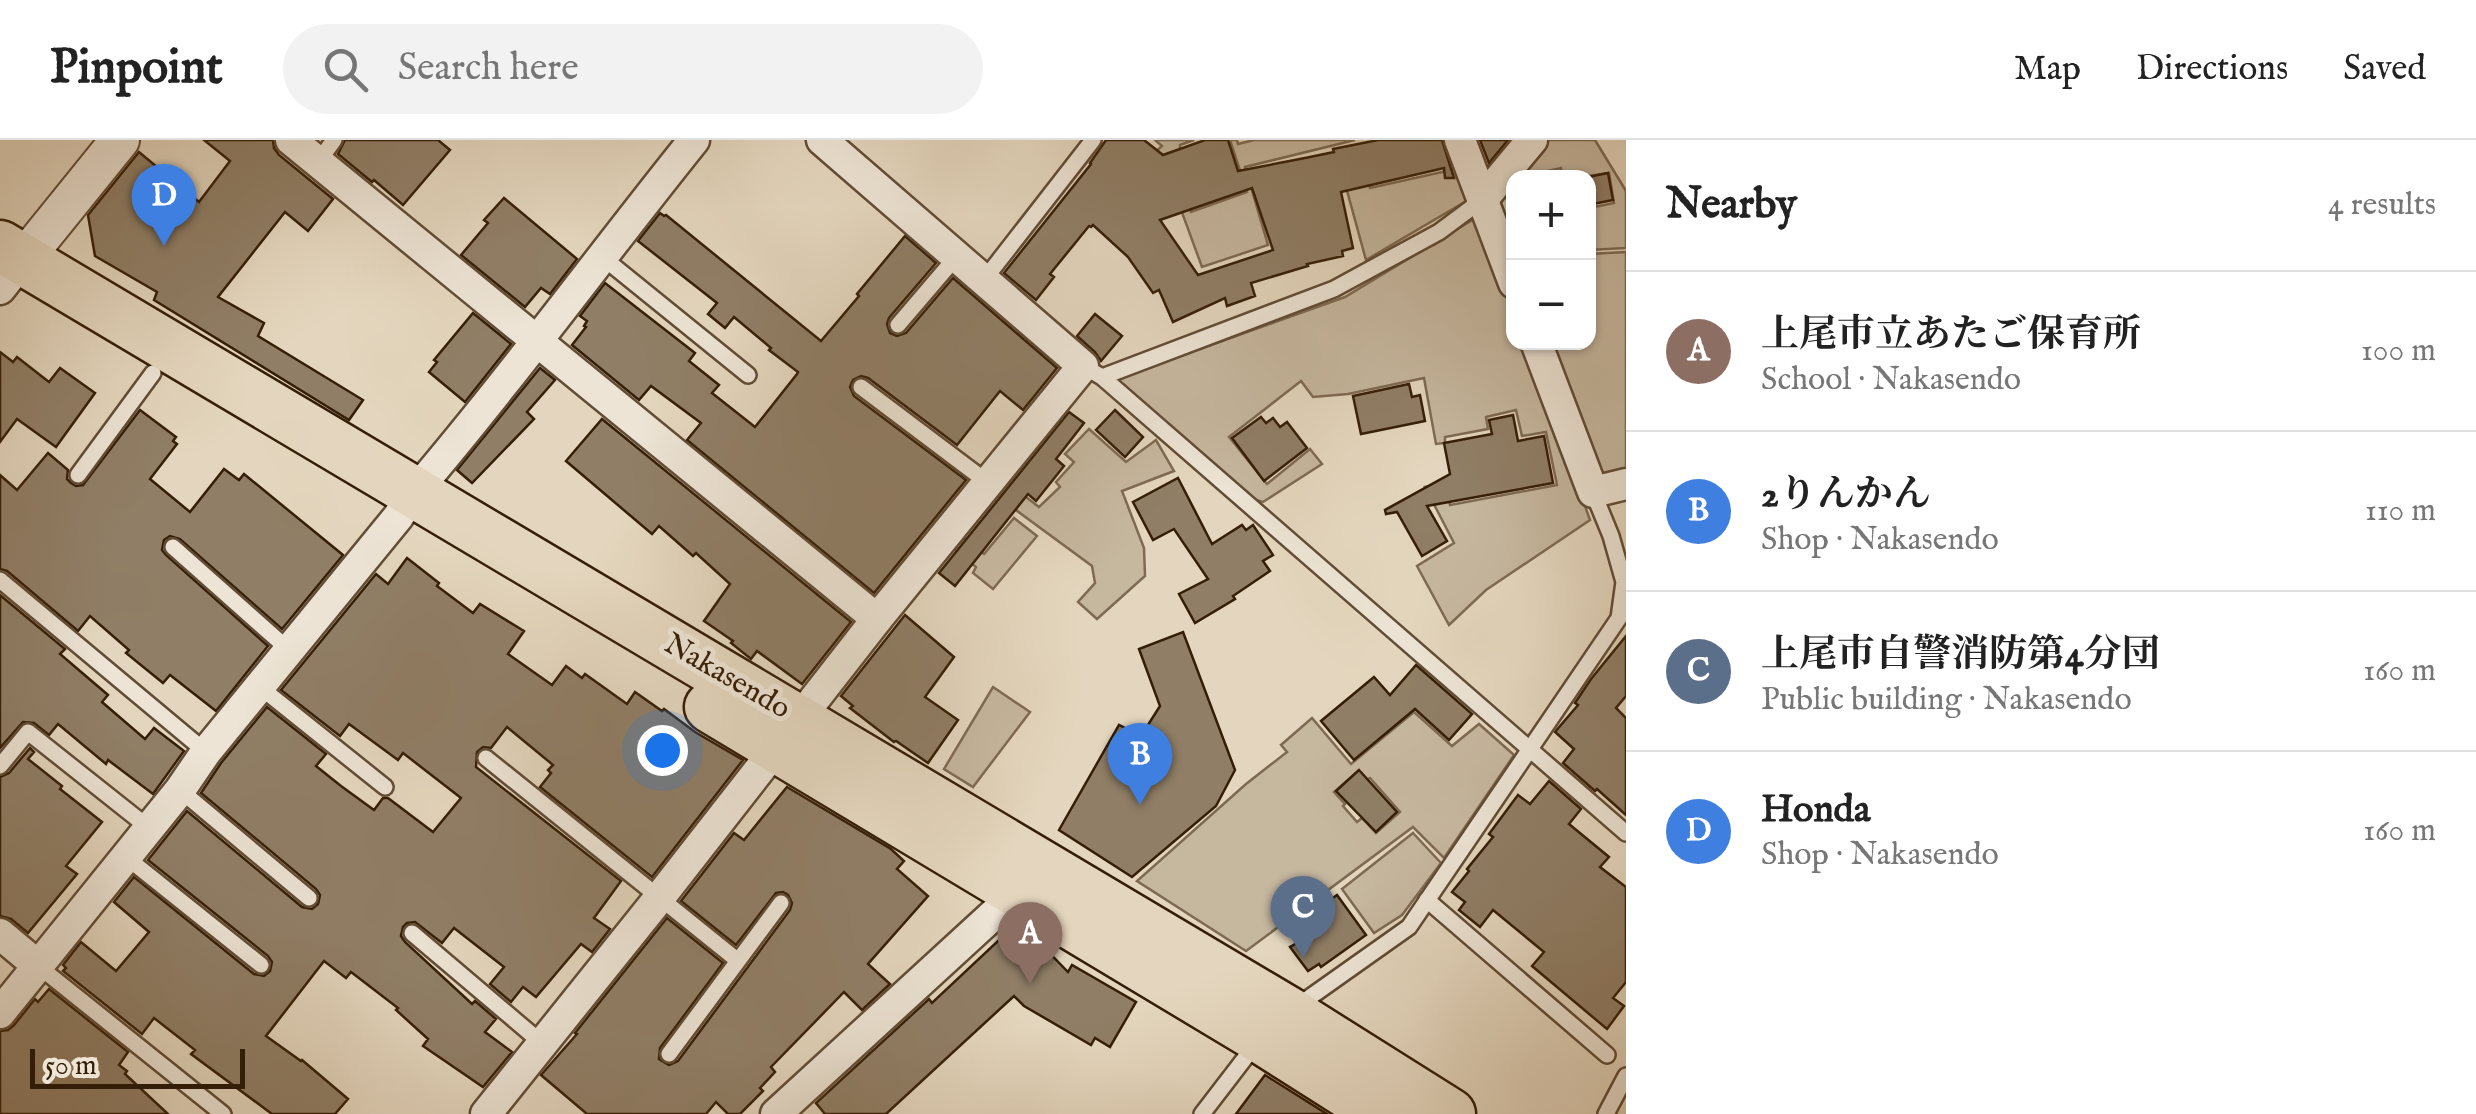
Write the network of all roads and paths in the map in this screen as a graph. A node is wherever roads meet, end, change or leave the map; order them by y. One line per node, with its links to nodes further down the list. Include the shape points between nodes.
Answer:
1 (120, 140): 13 (street)
2 (290, 140): 8 (street)
3 (694, 140): 10 (street)
4 (822, 140): 11 (street)
5 (1093, 140): 14 (lane)
6 (1460, 140): 9 (street)
7 (1532, 140): 9 (street)
8 (326, 151): 16 (street)
9 (1482, 200): 12 (street); 18 (lane, via 1334,289)
10 (601, 256): 16 (street); 20 (lane)
11 (957, 256): 14 (street); 15 (lane)
12 (1506, 262)
13 (5, 272): 19 (highway, Nakasendo); 26 (highway, Nakasendo)
14 (984, 280): 18 (street)
15 (898, 325)
16 (538, 341): 26 (street); 29 (street)
17 (1539, 350): 25 (street)
18 (1092, 371): 23 (street); 33 (lane)
19 (154, 373): 22 (lane); 26 (highway, Nakasendo)
20 (748, 376)
21 (860, 387): 23 (lane)
22 (78, 475)
23 (987, 482): 29 (street)
24 (1626, 484): 25 (street)
25 (1593, 492): 33 (lane, via 1624,582 1618,618)
26 (406, 506): 30 (street); 32 (highway, Nakasendo)
27 (173, 546): 30 (lane)
28 (0, 580): 34 (lane)
29 (876, 618): 32 (street)
30 (290, 650): 31 (street)
31 (260, 687): 34 (street); 37 (lane)
32 (786, 733): 42 (highway, Nakasendo); 43 (street); 53 (highway, Nakasendo)
33 (1529, 750): 40 (lane); 45 (lane)
34 (206, 752): 38 (street)
35 (486, 758): 43 (lane)
36 (0, 766): 39 (lane, via 28,732)
37 (385, 787)
38 (180, 790): 39 (street); 44 (lane)
39 (149, 828): 41 (street)
40 (1626, 833)
41 (126, 857): 50 (street); 51 (lane)
42 (1018, 892): 53 (highway, Nakasendo); 60 (street)
43 (660, 897): 49 (lane); 54 (street)
44 (309, 898)
45 (1427, 900): 53 (lane, via 1409,927); 56 (lane)
46 (782, 903): 49 (lane)
47 (0, 934): 50 (street)
48 (412, 934): 54 (lane)
49 (737, 960): 55 (lane)
50 (38, 964): 52 (street); 58 (lane)
51 (261, 965)
52 (0, 1013)
53 (1275, 1025): 61 (lane); 62 (highway, Nakasendo); 63 (highway, Nakasendo)
54 (543, 1044): 59 (street)
55 (669, 1054)
56 (1608, 1055)
57 (1626, 1076): 64 (lane)
58 (222, 1114)
59 (486, 1114)
60 (776, 1114)
61 (1202, 1114)
62 (1381, 1114)
63 (1450, 1114)
64 (1606, 1114)

